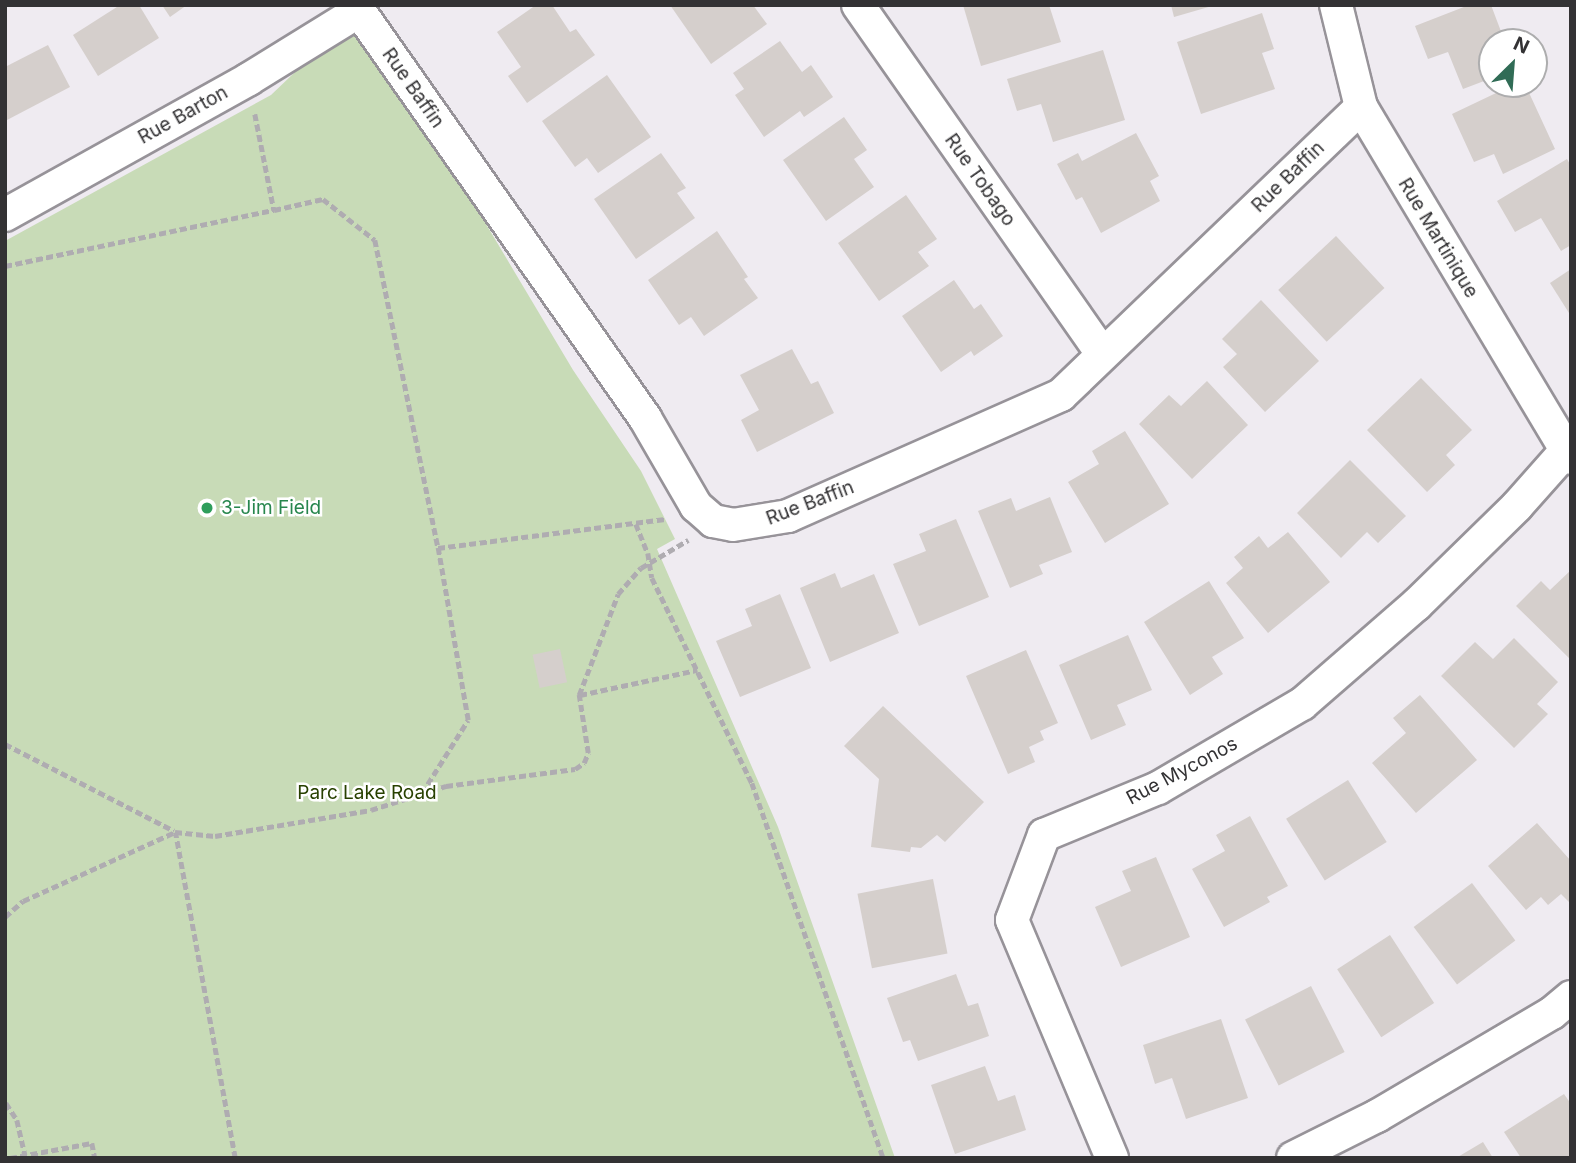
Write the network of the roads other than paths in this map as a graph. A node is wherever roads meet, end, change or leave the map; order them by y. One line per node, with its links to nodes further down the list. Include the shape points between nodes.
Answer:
1 (858, 5): 6 (street, Rue Tobago)
2 (1336, 5): 4 (street, Rue Martinique)
3 (357, 8): 5 (street, Rue Barton, via 249,79); 6 (street, Rue Baffin, via 645,418 696,506 713,520 746,525 788,516 1061,395)
4 (1361, 107): 6 (street, Rue Baffin); 7 (street, Rue Martinique)
5 (5, 215)
6 (1102, 354)
7 (1568, 455): 9 (street, Rue Myconos, via 1416,605 1302,705 1157,788 1044,835 1012,920)
8 (1571, 997): 10 (street, via 1552,1013 1377,1116)
9 (1112, 1158)
10 (1293, 1158)

